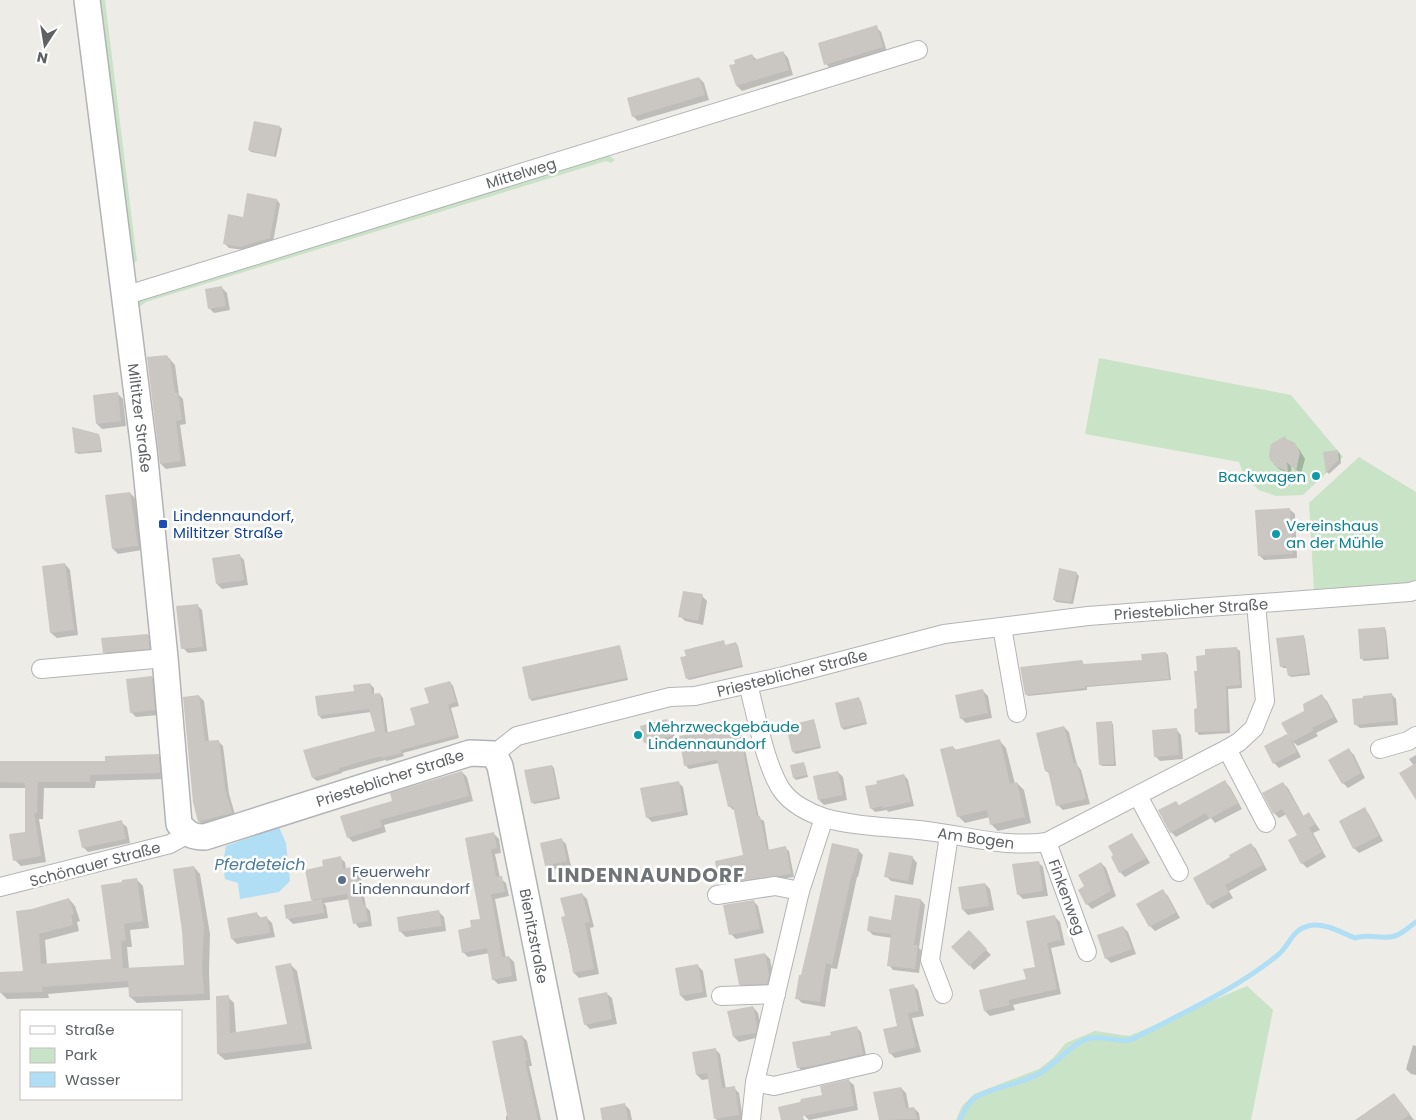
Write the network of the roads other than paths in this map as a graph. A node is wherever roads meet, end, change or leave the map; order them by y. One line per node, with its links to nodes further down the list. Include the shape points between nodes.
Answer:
1 (87, 0): 3 (street, Miltitzer Straße)
2 (918, 50): 3 (street, Mittelweg)
3 (124, 296): 7 (street, Miltitzer Straße, via 144,450)
4 (1416, 590): 5 (street, Priesteblicher Straße)
5 (1256, 604): 6 (street, Priesteblicher Straße, via 1088,616); 12 (street, Am Bogen, via 1265,701 1254,728)
6 (1002, 627): 9 (street, Priesteblicher Straße, via 944,634); 10 (street)
7 (165, 658): 8 (street); 18 (street, Miltitzer Straße, via 179,824)
8 (41, 669)
9 (748, 684): 14 (street, Priesteblicher Straße, via 695,696 670,697 517,736); 16 (street, Am Bogen, via 771,766 782,790 800,807)
10 (1016, 713)
11 (1416, 736): 13 (street)
12 (1227, 749): 15 (street, Am Bogen); 17 (street)
13 (1380, 749)
14 (494, 754): 18 (street, Priesteblicher Straße, via 470,753 205,837); 31 (street, Bienitzstraße, via 500,766)
15 (1138, 796): 20 (street, Am Bogen); 21 (street)
16 (824, 818): 19 (street, Am Bogen); 23 (street)
17 (1266, 823)
18 (188, 834): 22 (street, Schönauer Straße, via 170,844)
19 (949, 835): 20 (street, Am Bogen, via 1028,845); 27 (street, via 930,960)
20 (1047, 842): 25 (street, Finkenweg)
21 (1179, 872)
22 (0, 887)
23 (800, 890): 24 (street, via 775,886); 26 (street)
24 (717, 895)
25 (1087, 952)
26 (776, 994): 28 (street); 30 (street)
27 (943, 994)
28 (721, 996)
29 (873, 1063): 30 (street, via 774,1086)
30 (755, 1082): 32 (street)
31 (571, 1120)
32 (751, 1120)

